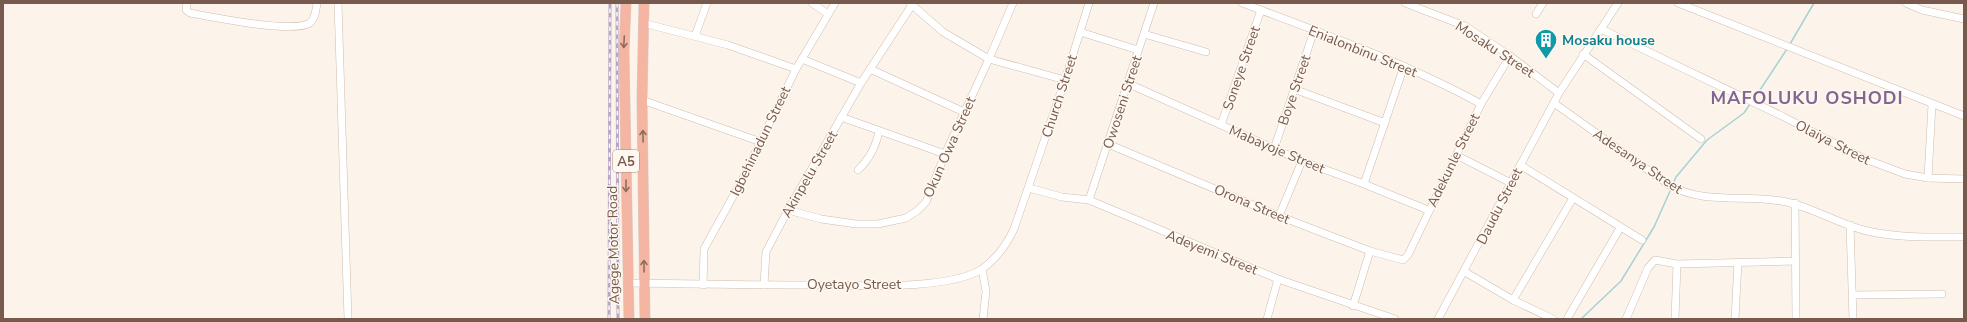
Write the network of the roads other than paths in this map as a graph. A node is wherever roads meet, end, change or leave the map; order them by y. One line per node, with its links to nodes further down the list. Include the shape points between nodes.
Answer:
1 (187, 3): 2 (street, via 186,10 190,13 275,26 311,22)
2 (317, 3)
3 (338, 3): 93 (street)
4 (626, 3): 85 (highway, Agege Motor Road / A5, one-way to 85, via 624,52)
5 (644, 3): 23 (highway, A5)
6 (707, 3): 28 (street)
7 (812, 3): 20 (street)
8 (835, 3): 20 (street, Igbehinadun Street)
9 (1013, 3): 34 (street, Okun Owa Street)
10 (1089, 3): 26 (street, Church Street)
11 (1154, 3): 27 (street, Owoseni Street)
12 (1242, 3): 19 (street, Enialonbinu Street)
13 (1405, 3): 32 (street, Mosaku Street, via 1465,26)
14 (1542, 3): 21 (street)
15 (1618, 3): 24 (street, Daudu Street)
16 (1906, 3): 22 (street, via 1922,10)
17 (911, 4): 34 (street, via 943,32); 36 (street, Akinpelu Street)
18 (1682, 4): 46 (street)
19 (1261, 10): 25 (street, Enialonbinu Street); 51 (street, Soneye Street)
20 (828, 14): 33 (street, Igbehinadun Street)
21 (1536, 14)
22 (1964, 19)
23 (643, 23): 28 (street); 43 (highway, A5)
24 (1601, 29): 31 (street, Daudu Street); 62 (street, Olaiya Street, via 1803,126 1864,159 1905,174)
25 (1314, 31): 35 (street, Enialonbinu Street); 41 (street, Boye Street)
26 (1080, 32): 29 (street); 38 (street, Church Street)
27 (1144, 34): 29 (street, Owoseni Street); 30 (street)
28 (695, 36): 37 (street)
29 (1138, 50): 40 (street, Owoseni Street)
30 (1206, 52)
31 (1583, 54): 42 (street, Daudu Street); 53 (street)
32 (1510, 56): 42 (street, Mosaku Street); 45 (street, Adekunle Street)
33 (802, 59): 37 (street, Igbehinadun Street); 39 (street)
34 (989, 59): 38 (street); 47 (street, Okun Owa Street)
35 (1404, 66): 45 (street, Enialonbinu Street, via 1443,83); 50 (street)
36 (870, 68): 39 (street, Akinpelu Street); 47 (street)
37 (796, 69): 54 (street, Igbehinadun Street)
38 (1065, 80): 66 (street, Church Street)
39 (861, 83): 49 (street, Akinpelu Street)
40 (1129, 84): 51 (street, Mabayoje Street); 55 (street, Owoseni Street)
41 (1294, 89): 50 (street); 56 (street, Boye Street)
42 (1559, 93): 44 (street, Daudu Street)
43 (642, 100): 54 (street); 86 (highway, A5, one-way to 43)
44 (1554, 103): 60 (street, Daudu Street); 69 (street, Adesanya Street, via 1678,190 1699,197 1764,198)
45 (1481, 104): 58 (street, Adekunle Street)
46 (1932, 104): 48 (street); 62 (street)
47 (964, 112): 57 (street, Okun Owa Street)
48 (1964, 116)
49 (841, 118): 52 (street); 70 (street, Akinpelu Street)
50 (1385, 123): 65 (street)
51 (1221, 125): 56 (street, Mabayoje Street)
52 (879, 132): 57 (street); 61 (street, via 875,148)
53 (1701, 140)
54 (761, 142): 87 (street, Igbehinadun Street, via 704,249)
55 (1108, 144): 68 (street, Owoseni Street); 72 (street, Orona Street)
56 (1274, 149): 59 (street, Mabayoje Street)
57 (945, 154): 70 (street, Okun Owa Street, via 926,202 912,216 878,224 856,224 821,219)
58 (1456, 155): 64 (street); 71 (street, Adekunle Street)
59 (1302, 161): 65 (street, Mabayoje Street); 72 (street)
60 (1520, 165): 64 (street, Daudu Street); 67 (street)
61 (858, 170)
62 (1928, 178): 63 (street, Olaiya Street)
63 (1964, 179)
64 (1510, 183): 83 (street, Daudu Street)
65 (1364, 184): 71 (street, Mabayoje Street)
66 (1029, 188): 68 (street, Adeyemi Street, via 1062,197); 82 (street, Oyetayo Street, via 1007,243)
67 (1573, 198): 74 (street); 91 (street)
68 (1089, 200): 84 (street, Adeyemi Street)
69 (1795, 203): 73 (street, Adesanya Street); 79 (street)
70 (788, 210): 88 (street, Akinpelu Street, via 766,252)
71 (1428, 210): 78 (street, Adekunle Street, via 1406,258)
72 (1279, 216): 77 (street, Orona Street)
73 (1850, 225): 75 (street, Adesanya Street, via 1867,231 1889,234); 90 (street)
74 (1620, 228): 76 (street); 101 (street)
75 (1964, 237)
76 (1642, 240)
77 (1370, 251): 78 (street, Orona Street); 92 (street)
78 (1397, 260)
79 (1795, 261): 80 (street); 105 (street)
80 (1738, 262): 81 (street); 104 (street)
81 (1677, 264): 102 (street, via 1660,260 1652,262); 103 (street)
82 (982, 269): 88 (street, Oyetayo Street, via 958,279 925,283 872,286); 96 (street, via 986,291)
83 (1465, 272): 91 (street); 99 (street, Daudu Street)
84 (1278, 279): 92 (street, Adeyemi Street); 97 (street)
85 (628, 283): 86 (street, Oyetayo Street); 94 (highway, Agege Motor Road / A5)
86 (645, 283): 87 (street, Oyetayo Street); 95 (highway, A5)
87 (703, 285): 88 (street, Oyetayo Street)
88 (764, 285)
89 (1942, 294): 90 (street)
90 (1853, 295): 106 (street)
91 (1513, 300): 100 (street)
92 (1353, 306): 98 (street, Adeyemi Street)
93 (348, 319)
94 (629, 319)
95 (645, 319)
96 (983, 319)
97 (1267, 319)
98 (1395, 319)
99 (1438, 319)
100 (1553, 319)
101 (1567, 319)
102 (1626, 319)
103 (1675, 319)
104 (1735, 319)
105 (1796, 319)
106 (1853, 319)

